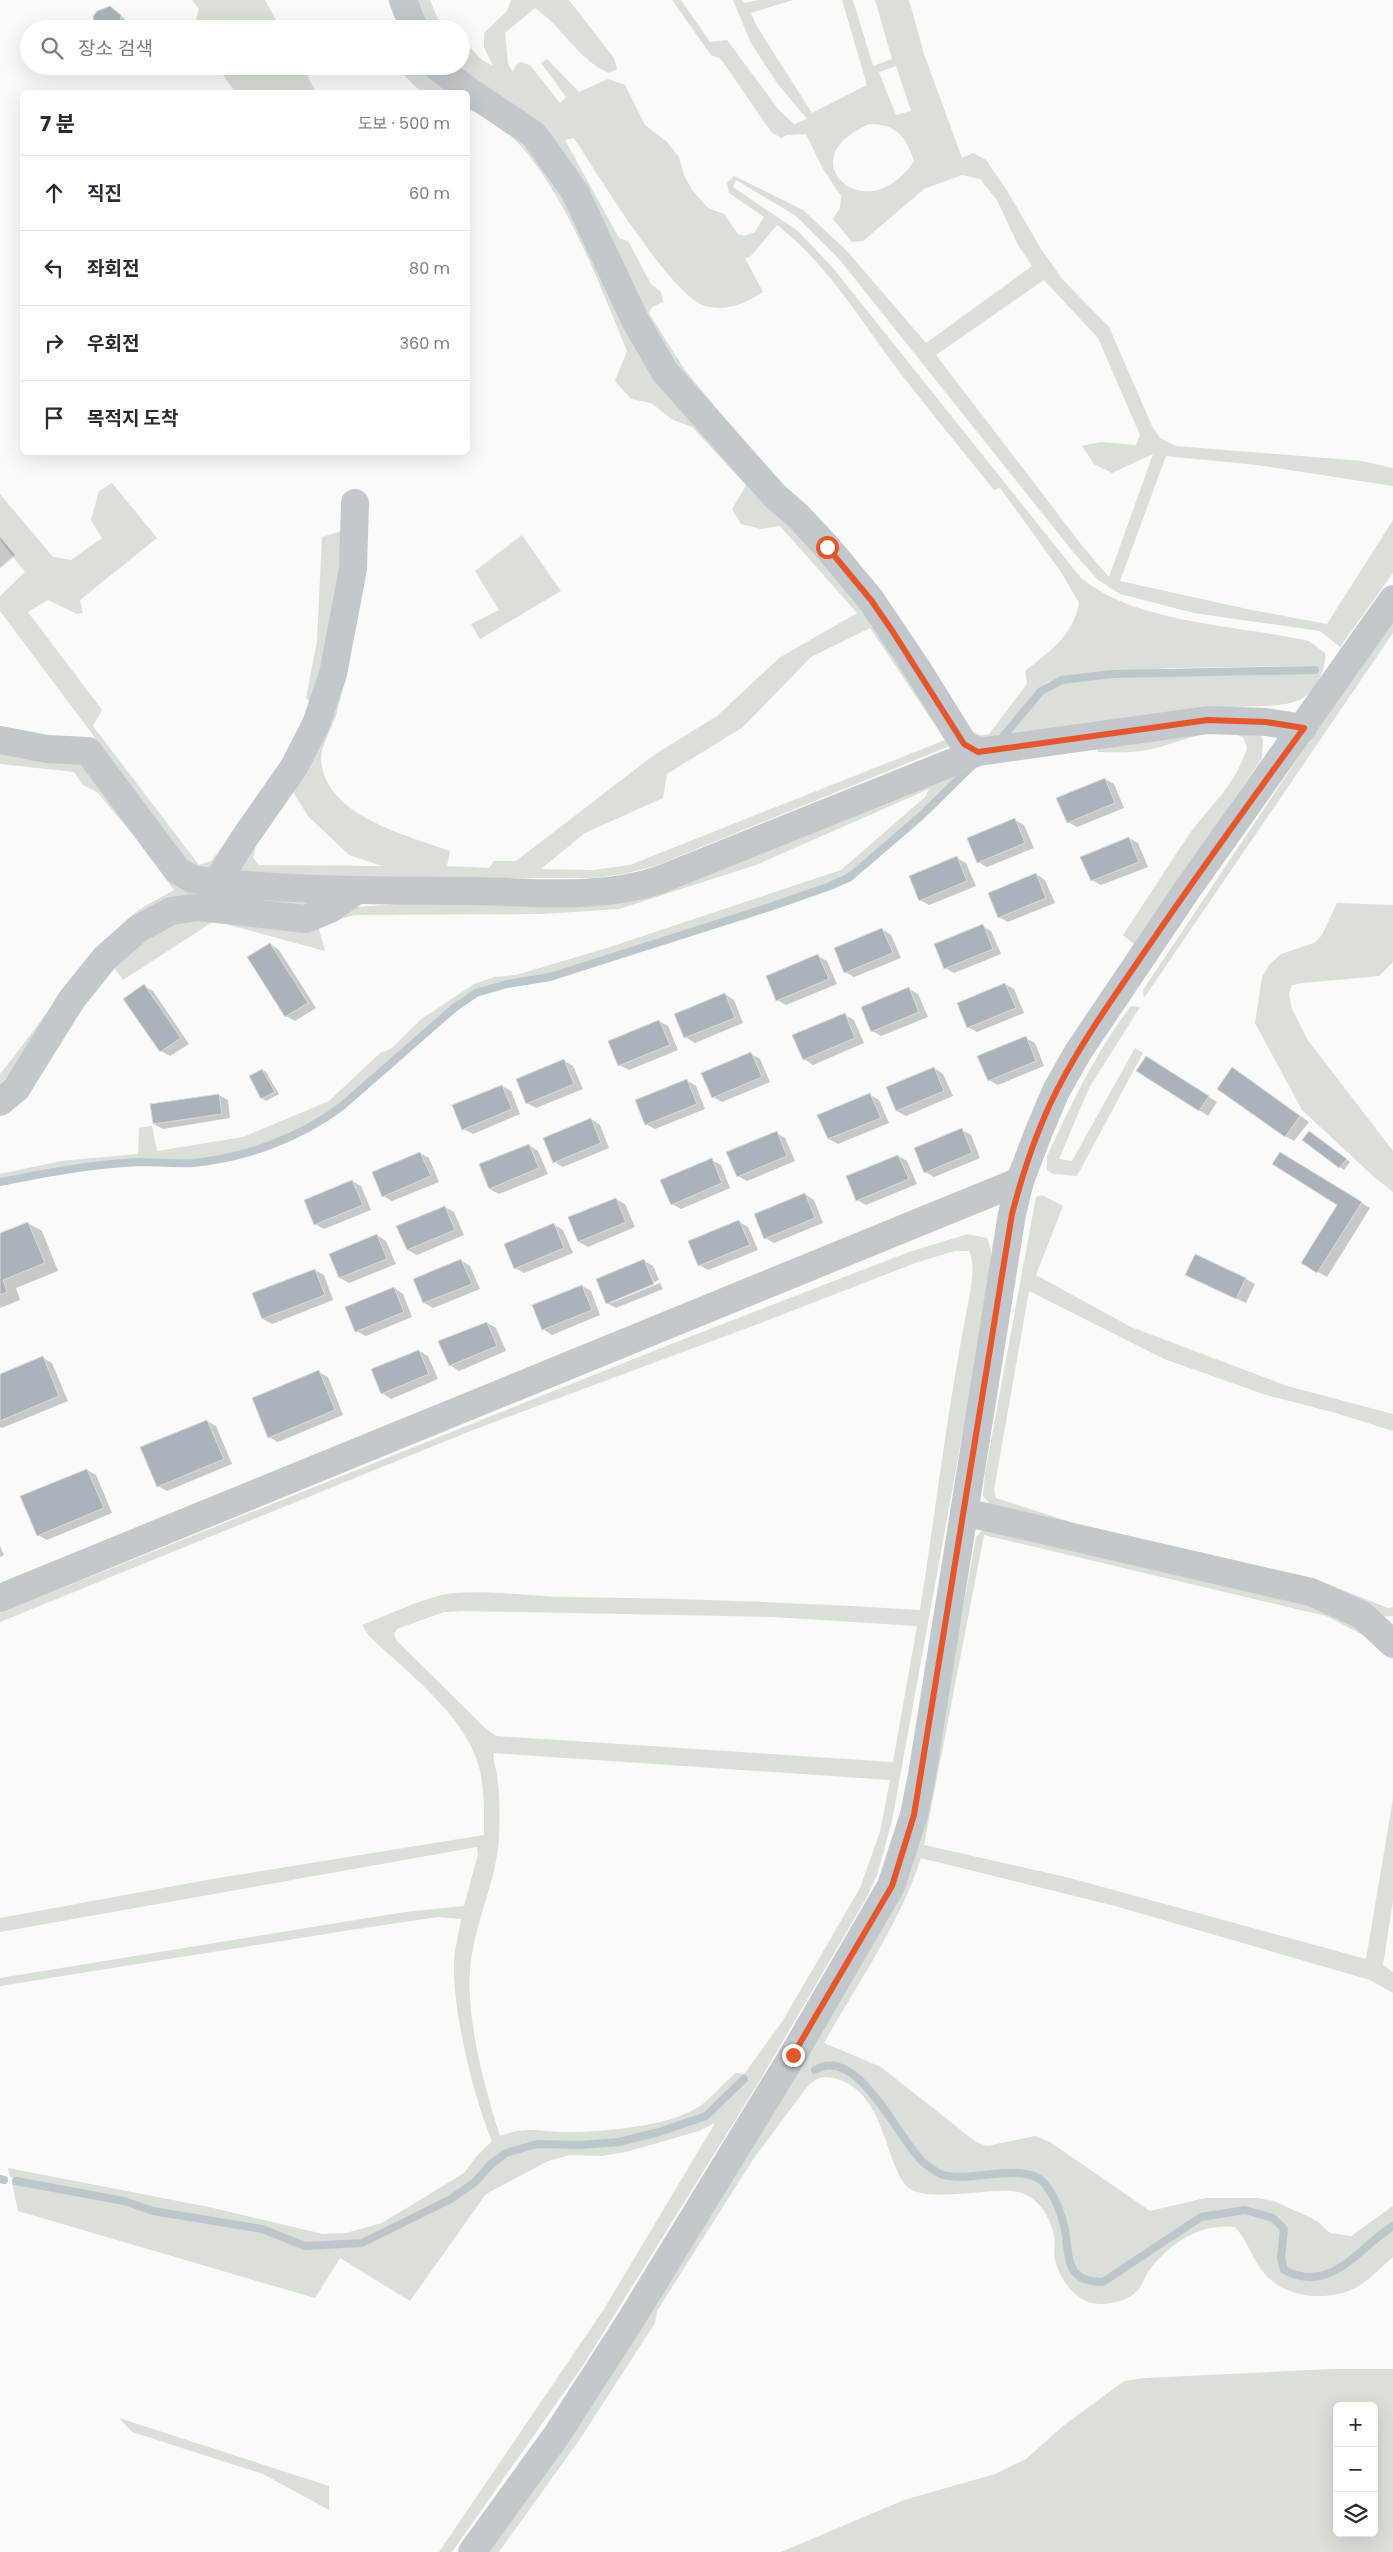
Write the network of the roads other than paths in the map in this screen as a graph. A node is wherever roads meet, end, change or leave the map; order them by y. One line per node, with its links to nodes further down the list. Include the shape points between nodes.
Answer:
1 (403, 0): 2 (street)
2 (411, 20)
3 (449, 75): 8 (street, via 533,134 543,146 575,192 636,322 665,372 774,495 827,547 907,653 964,744)
4 (355, 503): 9 (street, via 353,569 332,674 316,724 294,767)
5 (1393, 599): 6 (street)
6 (1304, 728): 8 (street, via 1266,722 1208,720); 12 (street, via 1187,890 1078,1052 1056,1091)
7 (0, 740): 9 (street, via 47,749 88,751 177,870 192,879)
8 (978, 752): 10 (street, via 633,889 580,892)
9 (217, 882): 10 (street)
10 (357, 890): 11 (street, via 330,909 306,919 199,906 171,911 138,929 105,958 72,999 16,1089)
11 (0, 1102)
12 (1020, 1181): 13 (street, via 1003,1261); 14 (street)
13 (964, 1512): 15 (street, via 1311,1592 1362,1615); 16 (street, via 922,1775 914,1815 892,1886 632,2318 556,2436)
14 (0, 1598)
15 (1393, 1644)
16 (472, 2552)

